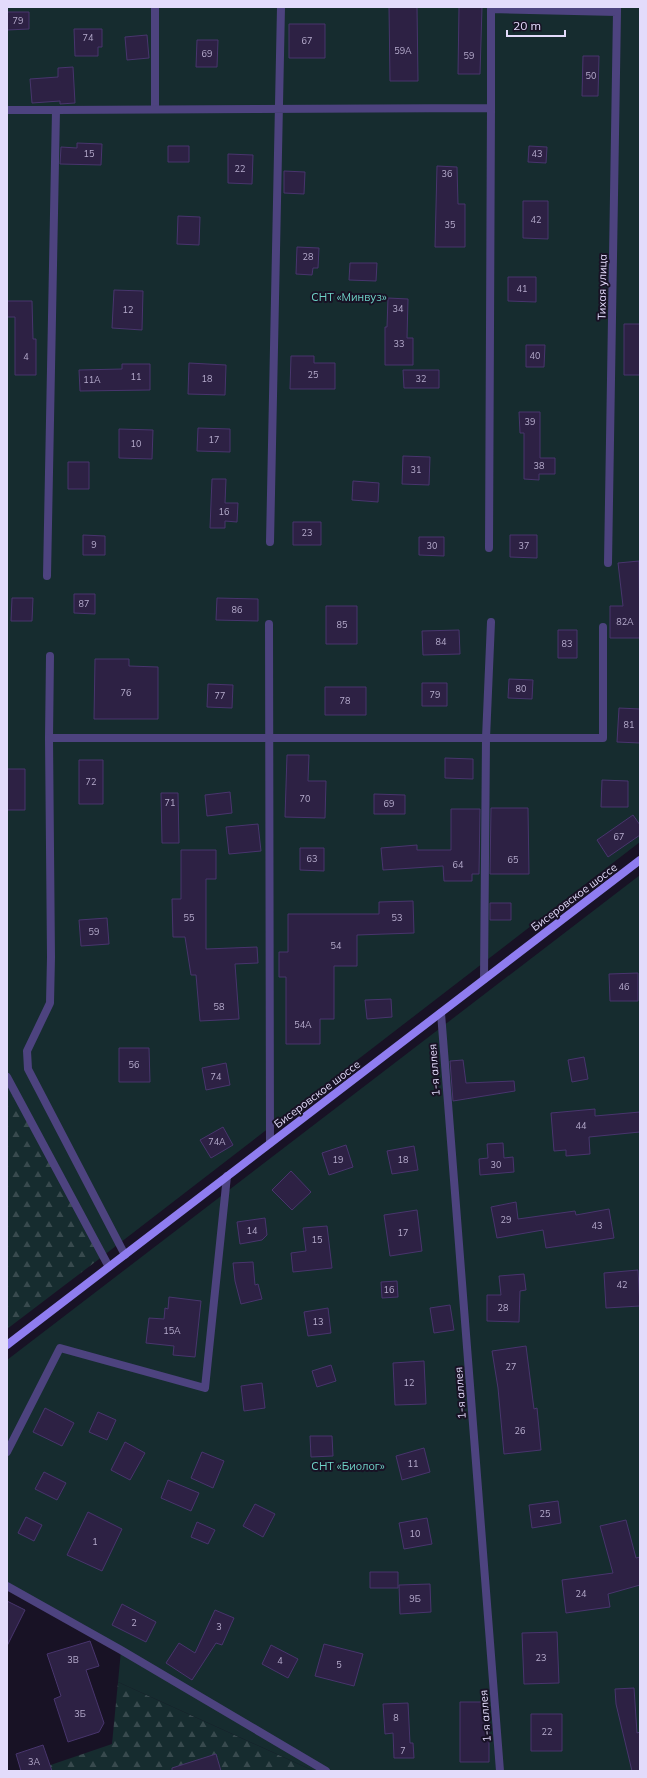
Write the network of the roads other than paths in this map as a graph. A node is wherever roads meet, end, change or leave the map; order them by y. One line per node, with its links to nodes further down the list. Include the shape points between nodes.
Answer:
1 (155, 7): 5 (street)
2 (281, 7): 4 (street)
3 (617, 9): 6 (street, via 492,10); 11 (street, Тихая улица)
4 (279, 107): 5 (street); 6 (street); 9 (street)
5 (155, 108): 8 (street)
6 (491, 108): 10 (street)
7 (7, 110): 8 (street)
8 (56, 110): 12 (street)
9 (270, 542)
10 (489, 548)
11 (608, 563)
12 (47, 576)
13 (491, 622): 19 (street)
14 (270, 624): 17 (street)
15 (603, 627): 19 (street, via 603,738)
16 (50, 656): 18 (street)
17 (269, 737): 18 (street); 19 (street); 24 (street)
18 (49, 738): 26 (street, via 50,1003 27,1051 28,1069)
19 (486, 738): 21 (street)
20 (640, 860): 21 (main road, Бисеровское шоссе)
21 (484, 979): 22 (main road, Бисеровское шоссе)
22 (441, 1012): 24 (main road, Бисеровское шоссе); 32 (street, 1-я аллея)
23 (7, 1077): 27 (street)
24 (270, 1143): 25 (main road, Бисеровское шоссе)
25 (227, 1176): 26 (main road, Бисеровское шоссе); 29 (street, via 205,1388 60,1348)
26 (125, 1254): 27 (main road, Бисеровское шоссе)
27 (109, 1267): 28 (main road, Бисеровское шоссе)
28 (7, 1345)
29 (7, 1452)
30 (7, 1586): 31 (street)
31 (326, 1771)
32 (500, 1771)

